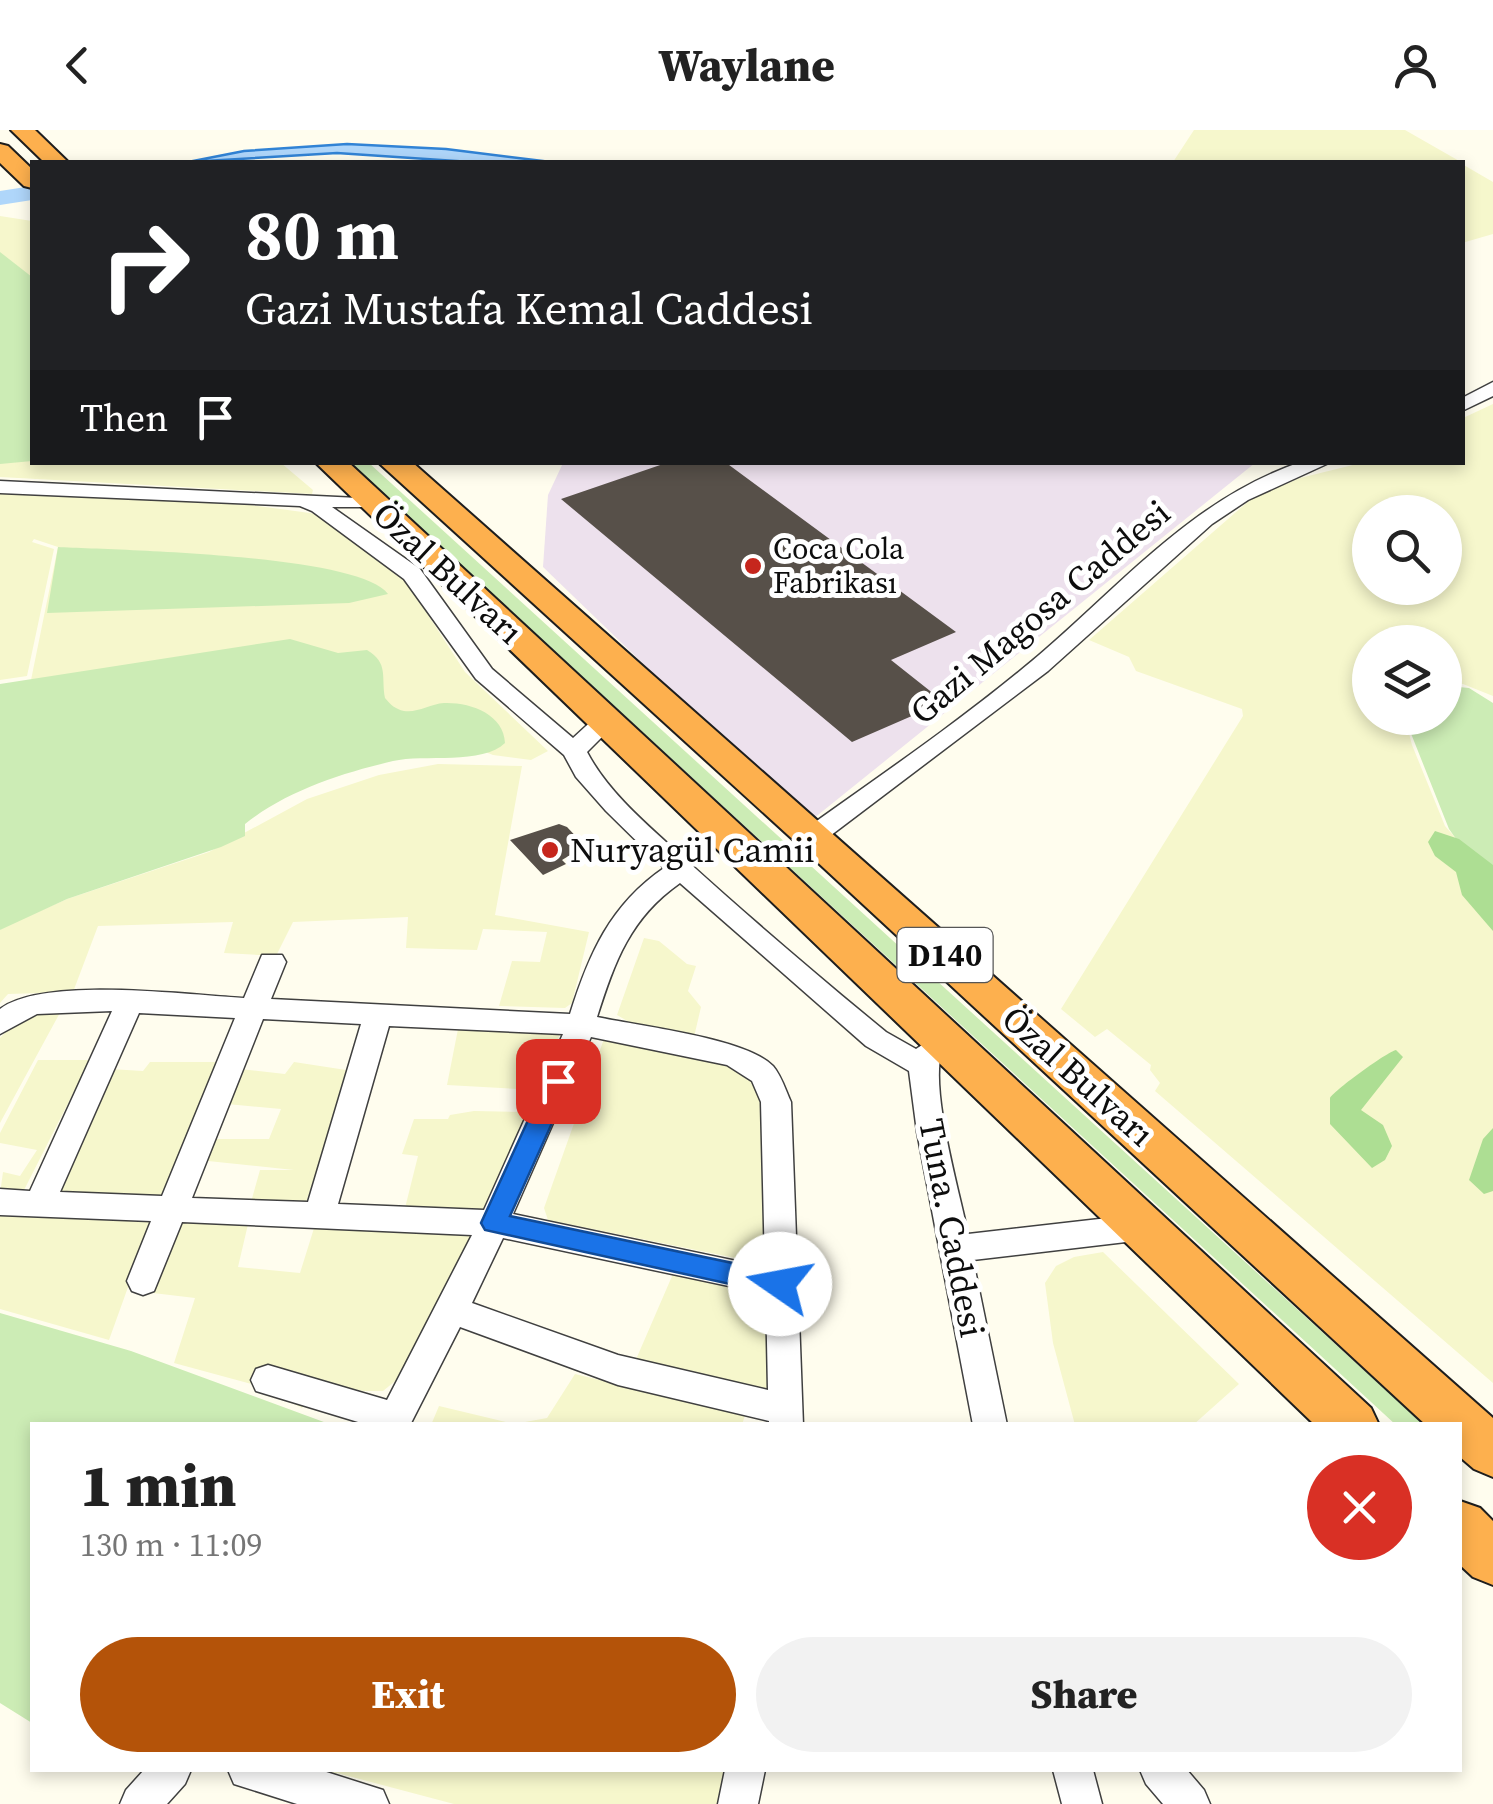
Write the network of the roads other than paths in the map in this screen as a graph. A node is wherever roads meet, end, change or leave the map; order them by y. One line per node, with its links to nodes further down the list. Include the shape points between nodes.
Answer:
1 (22, 130): 3 (highway)
2 (0, 150): 4 (highway)
3 (55, 160)
4 (30, 178)
5 (1493, 388): 6 (street)
6 (1465, 404)
7 (333, 465): 12 (highway, Özal Bulvarı / D140)
8 (396, 465): 15 (highway, Özal Bulvarı / D140)
9 (1313, 465): 15 (street, Gazi Magosa Caddesi, via 1267,481 1205,520 1040,666)
10 (0, 486): 11 (street)
11 (306, 502): 12 (street); 14 (street, via 412,574 484,674)
12 (372, 503): 13 (highway, Özal Bulvarı / D140)
13 (606, 720): 14 (street); 23 (highway, Özal Bulvarı / D140)
14 (574, 751): 16 (street, via 578,768)
15 (813, 836): 39 (highway, Özal Bulvarı / D140)
16 (680, 870): 22 (street, via 653,887 617,929); 23 (street, via 880,1041)
17 (272, 962): 19 (street)
18 (130, 1002): 19 (street); 21 (street, via 36,1004); 25 (street)
19 (254, 1006): 20 (street); 26 (street)
20 (378, 1013): 22 (street); 27 (street)
21 (0, 1024)
22 (583, 1025): 28 (street); 32 (street, via 718,1050 763,1074 776,1102)
23 (930, 1048): 29 (highway, Özal Bulvarı / D140); 30 (street, Tuna. Caddesi)
24 (0, 1202): 25 (street)
25 (40, 1202): 26 (street)
26 (172, 1208): 27 (street); 31 (street)
27 (319, 1216): 28 (street)
28 (494, 1223): 32 (street); 33 (street)
29 (1143, 1227): 30 (street); 38 (highway, Özal Bulvarı / D140)
30 (954, 1250): 37 (street, Tuna. Caddesi)
31 (142, 1280)
32 (780, 1284): 35 (street)
33 (452, 1310): 35 (street, via 618,1370); 36 (street)
34 (268, 1380): 36 (street)
35 (786, 1418)
36 (394, 1421)
37 (989, 1422)
38 (1349, 1422)
39 (1460, 1422)
40 (1462, 1424): 41 (highway, Özal Bulvarı / D140)
41 (1493, 1452)
42 (1462, 1529): 43 (highway)
43 (1493, 1558)
44 (169, 1772): 49 (street)
45 (255, 1772): 50 (street)
46 (745, 1772): 51 (street)
47 (1074, 1772): 52 (street)
48 (1162, 1772): 53 (street)
49 (140, 1804)
50 (369, 1804)
51 (738, 1804)
52 (1082, 1804)
53 (1190, 1804)

